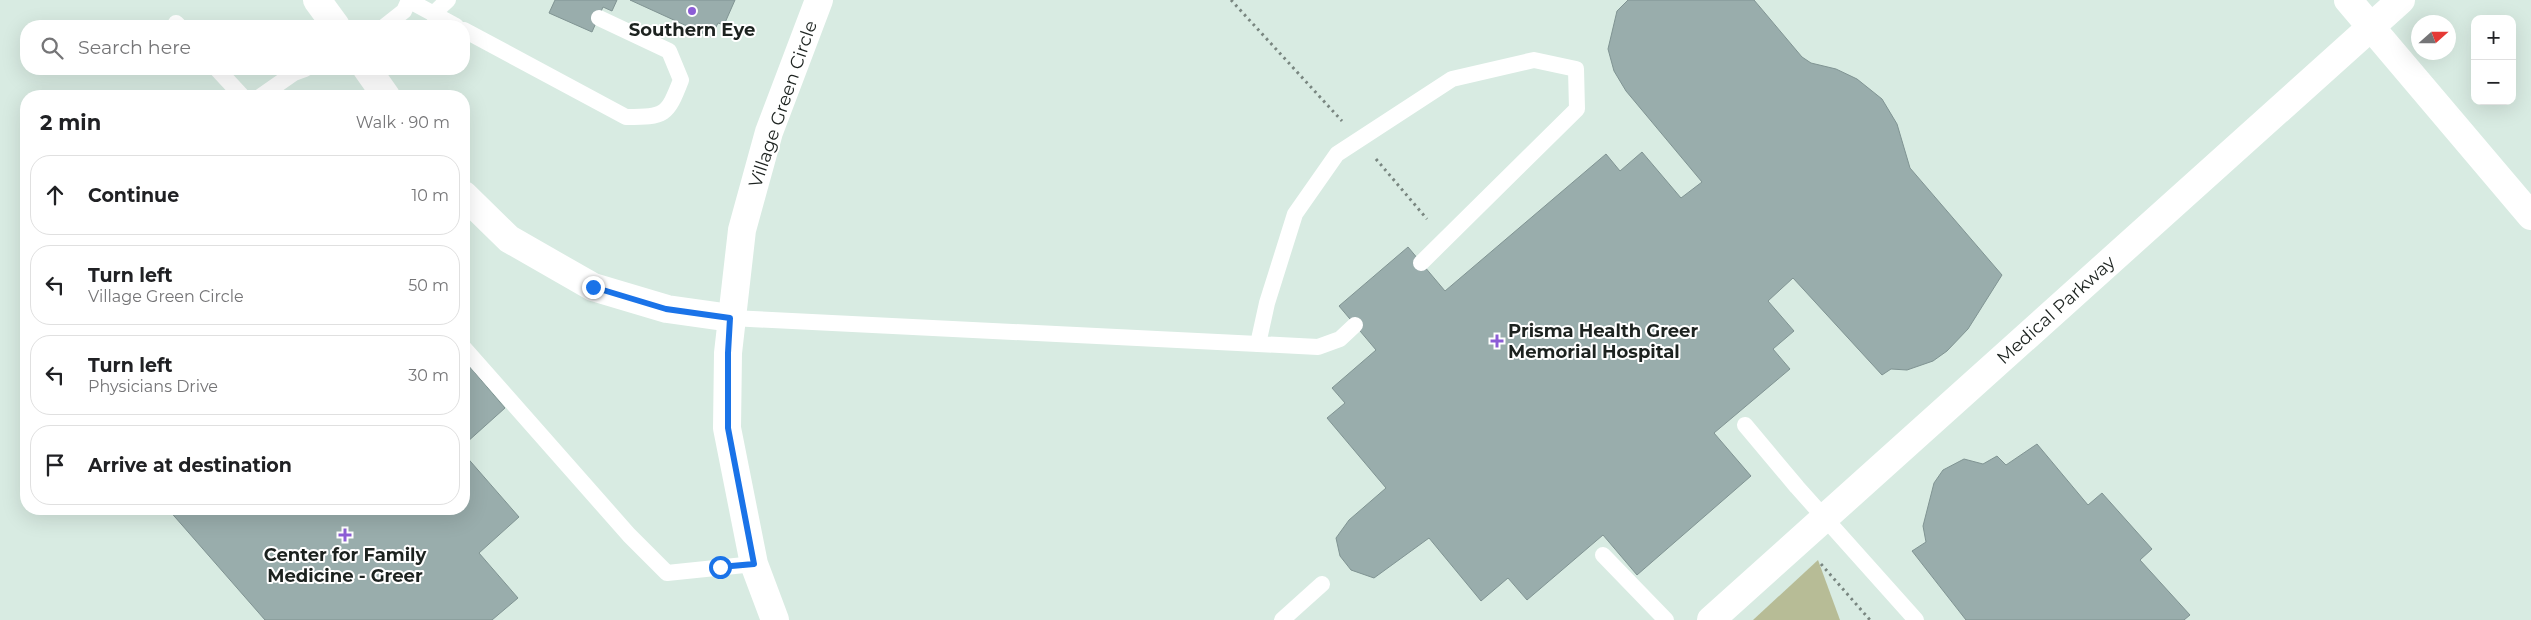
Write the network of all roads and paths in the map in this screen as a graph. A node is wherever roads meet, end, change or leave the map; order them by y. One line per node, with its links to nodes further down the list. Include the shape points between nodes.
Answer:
1 (317, 0): 9 (street)
2 (409, 0): 7 (lane); 10 (lane, via 404,11)
3 (448, 0): 7 (lane)
4 (819, 0): 23 (street, Village Green Circle, via 759,167 742,230)
5 (2348, 0): 12 (street)
6 (2401, 0): 12 (street, Medical Parkway)
7 (433, 14): 11 (lane)
8 (599, 18): 13 (lane, via 669,51 681,80 671,106 653,117 626,117)
9 (332, 20)
10 (393, 20)
11 (444, 20)
12 (2371, 27): 21 (street); 28 (street, Medical Parkway)
13 (470, 33)
14 (223, 75): 17 (lane)
15 (291, 75): 18 (lane)
16 (370, 75): 19 (street)
17 (236, 90)
18 (270, 90)
19 (382, 90)
20 (470, 201): 23 (street, via 509,239 593,287 666,309)
21 (2531, 216)
22 (1420, 263): 25 (lane, via 1577,109 1576,69 1534,60 1452,79 1337,154 1295,214 1267,303)
23 (730, 318): 25 (lane); 31 (street, Village Green Circle, via 728,428)
24 (1354, 325): 25 (lane, via 1340,339 1318,347)
25 (1258, 344)
26 (470, 355): 31 (lane, via 629,534 667,572)
27 (1745, 425): 28 (lane)
28 (1824, 518): 36 (street, Medical Parkway); 38 (lane)
29 (1603, 555): 35 (lane)
30 (1818, 560): 37 (path)
31 (754, 564): 33 (street, Village Green Circle)
32 (1322, 584): 34 (lane)
33 (774, 620)
34 (1282, 620)
35 (1666, 620)
36 (1710, 620)
37 (1870, 620)
38 (1916, 620)

